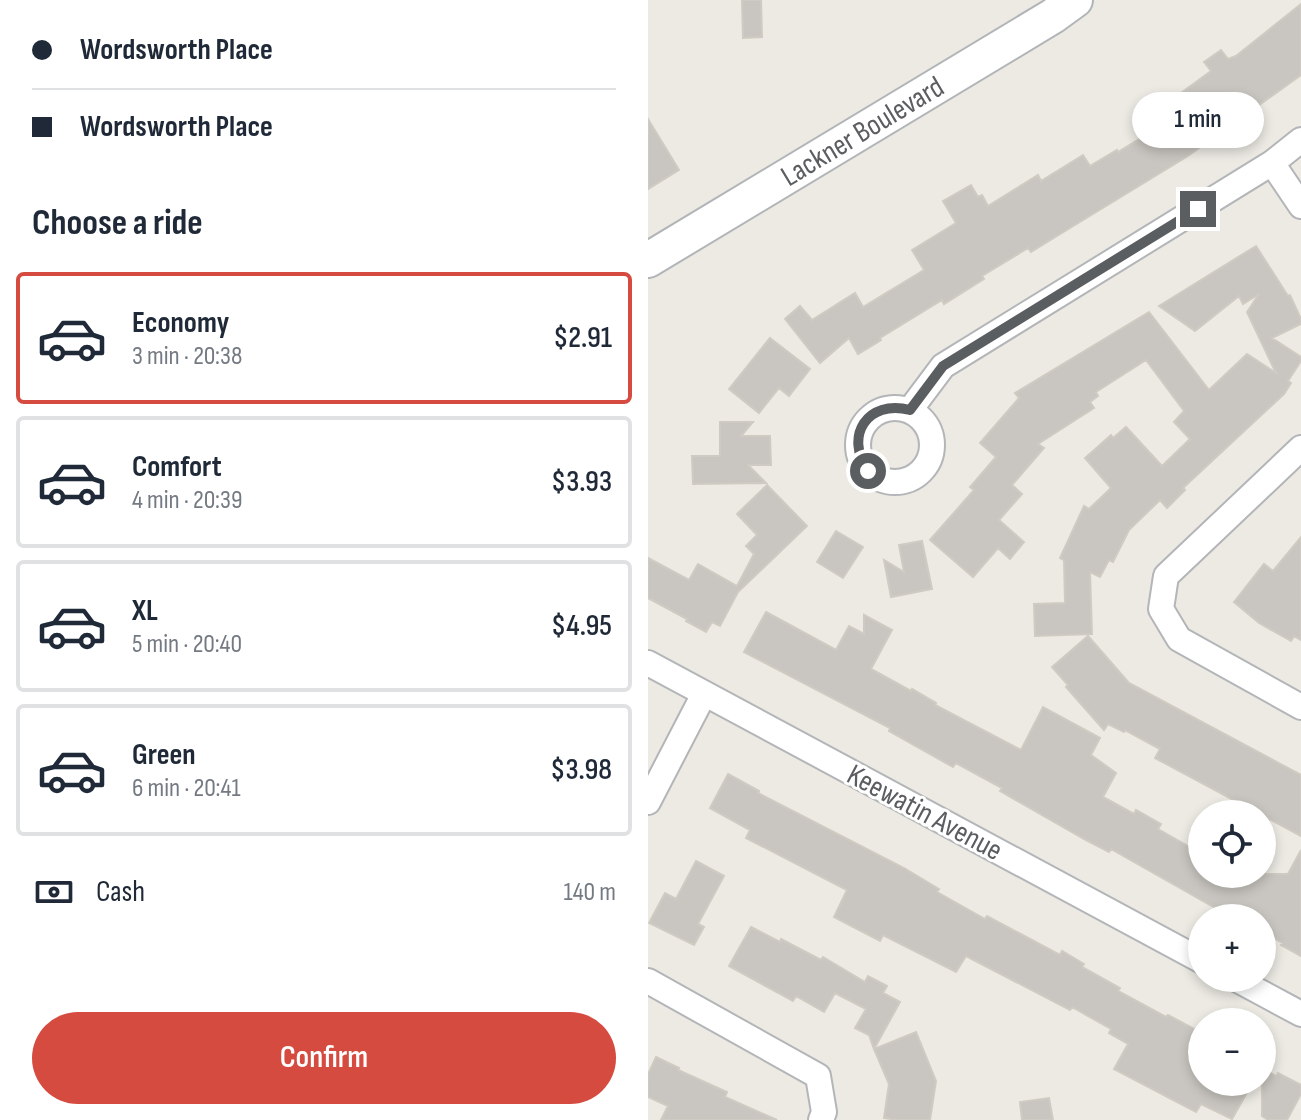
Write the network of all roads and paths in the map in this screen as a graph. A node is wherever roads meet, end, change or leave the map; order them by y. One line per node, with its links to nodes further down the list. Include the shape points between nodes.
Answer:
1 (1075, 0): 5 (main road, Lackner Boulevard)
2 (1301, 140): 3 (street)
3 (1272, 163): 4 (street); 6 (street, via 943,366)
4 (1301, 206)
5 (648, 260)
6 (910, 410)
7 (1301, 448): 10 (street, via 1166,576 1161,609 1179,639)
8 (648, 663): 9 (street, Keewatin Avenue)
9 (704, 694): 11 (street); 12 (street, Keewatin Avenue)
10 (1301, 707)
11 (648, 802)
12 (1188, 953)
13 (648, 981): 16 (street, via 818,1076)
14 (1260, 992): 15 (street)
15 (1301, 1014)
16 (821, 1120)

